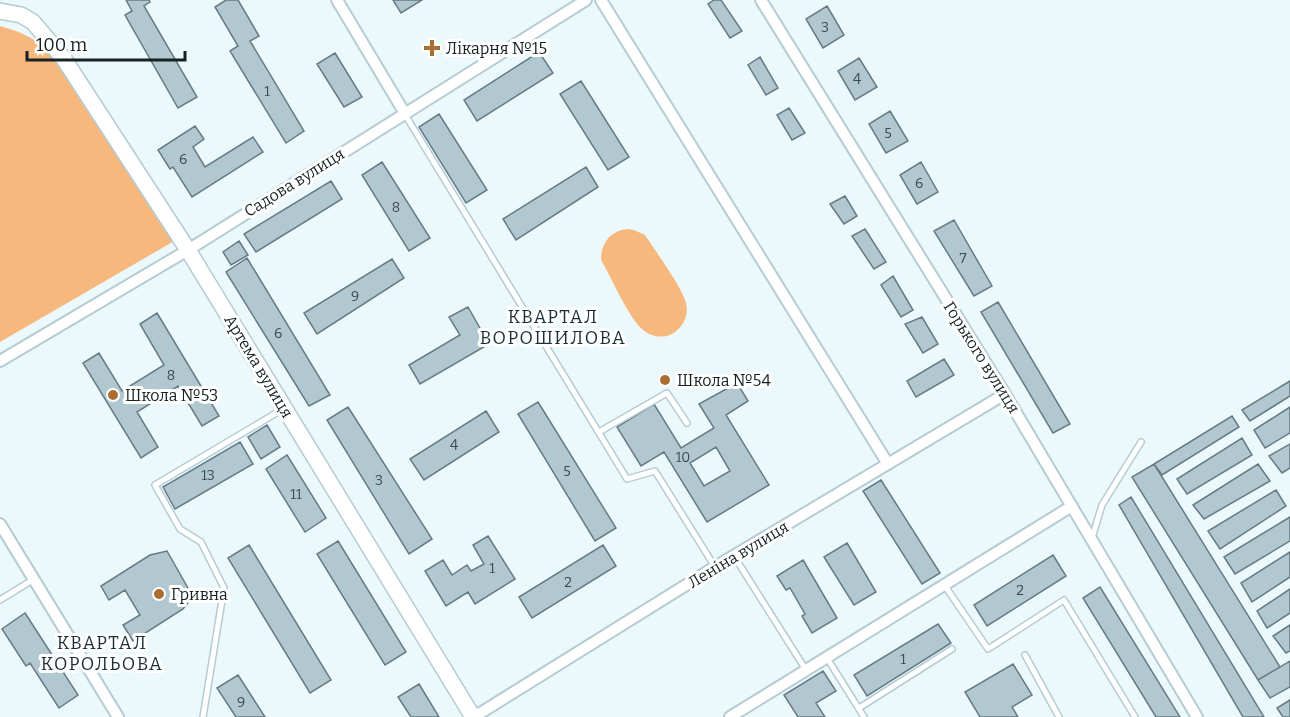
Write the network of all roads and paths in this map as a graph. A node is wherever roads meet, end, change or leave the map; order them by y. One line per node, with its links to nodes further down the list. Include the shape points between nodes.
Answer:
1 (337, 0): 6 (street)
2 (586, 0): 6 (street, Садова вулиця)
3 (601, 0): 14 (street)
4 (761, 0): 9 (street, Горького вулиця)
5 (0, 11): 7 (street, Артема вулиця, via 33,22 64,59)
6 (404, 112): 7 (street, Садова вулиця); 12 (lane)
7 (188, 250): 8 (street, Садова вулиця); 10 (street, Артема вулиця)
8 (0, 361)
9 (1005, 394): 14 (street, Леніна вулиця); 15 (street, Горького вулиця)
10 (284, 408): 30 (lane, via 155,485 180,529 201,542 224,588); 31 (street, Артема вулиця)
11 (687, 423): 12 (lane, via 667,393)
12 (599, 432): 19 (lane, via 627,478 655,471)
13 (1141, 442): 17 (lane, via 1102,505)
14 (888, 464): 18 (street, Леніна вулиця)
15 (1072, 506): 17 (street, Горького вулиця); 21 (street)
16 (0, 524): 20 (street)
17 (1092, 539): 28 (street, Горького вулиця)
18 (734, 556): 19 (street, Леніна вулиця); 26 (lane)
19 (715, 567): 31 (street, Леніна вулиця)
20 (34, 579): 22 (lane); 29 (street)
21 (945, 586): 25 (street); 35 (lane, via 988,649 1064,600)
22 (0, 600)
23 (952, 649): 27 (lane)
24 (1025, 655): 34 (lane)
25 (827, 658): 26 (street); 27 (lane)
26 (806, 670): 32 (street)
27 (859, 708): 33 (lane)
28 (1194, 716)
29 (118, 717)
30 (203, 717)
31 (474, 717)
32 (730, 717)
33 (864, 717)
34 (1059, 717)
35 (1135, 717)

